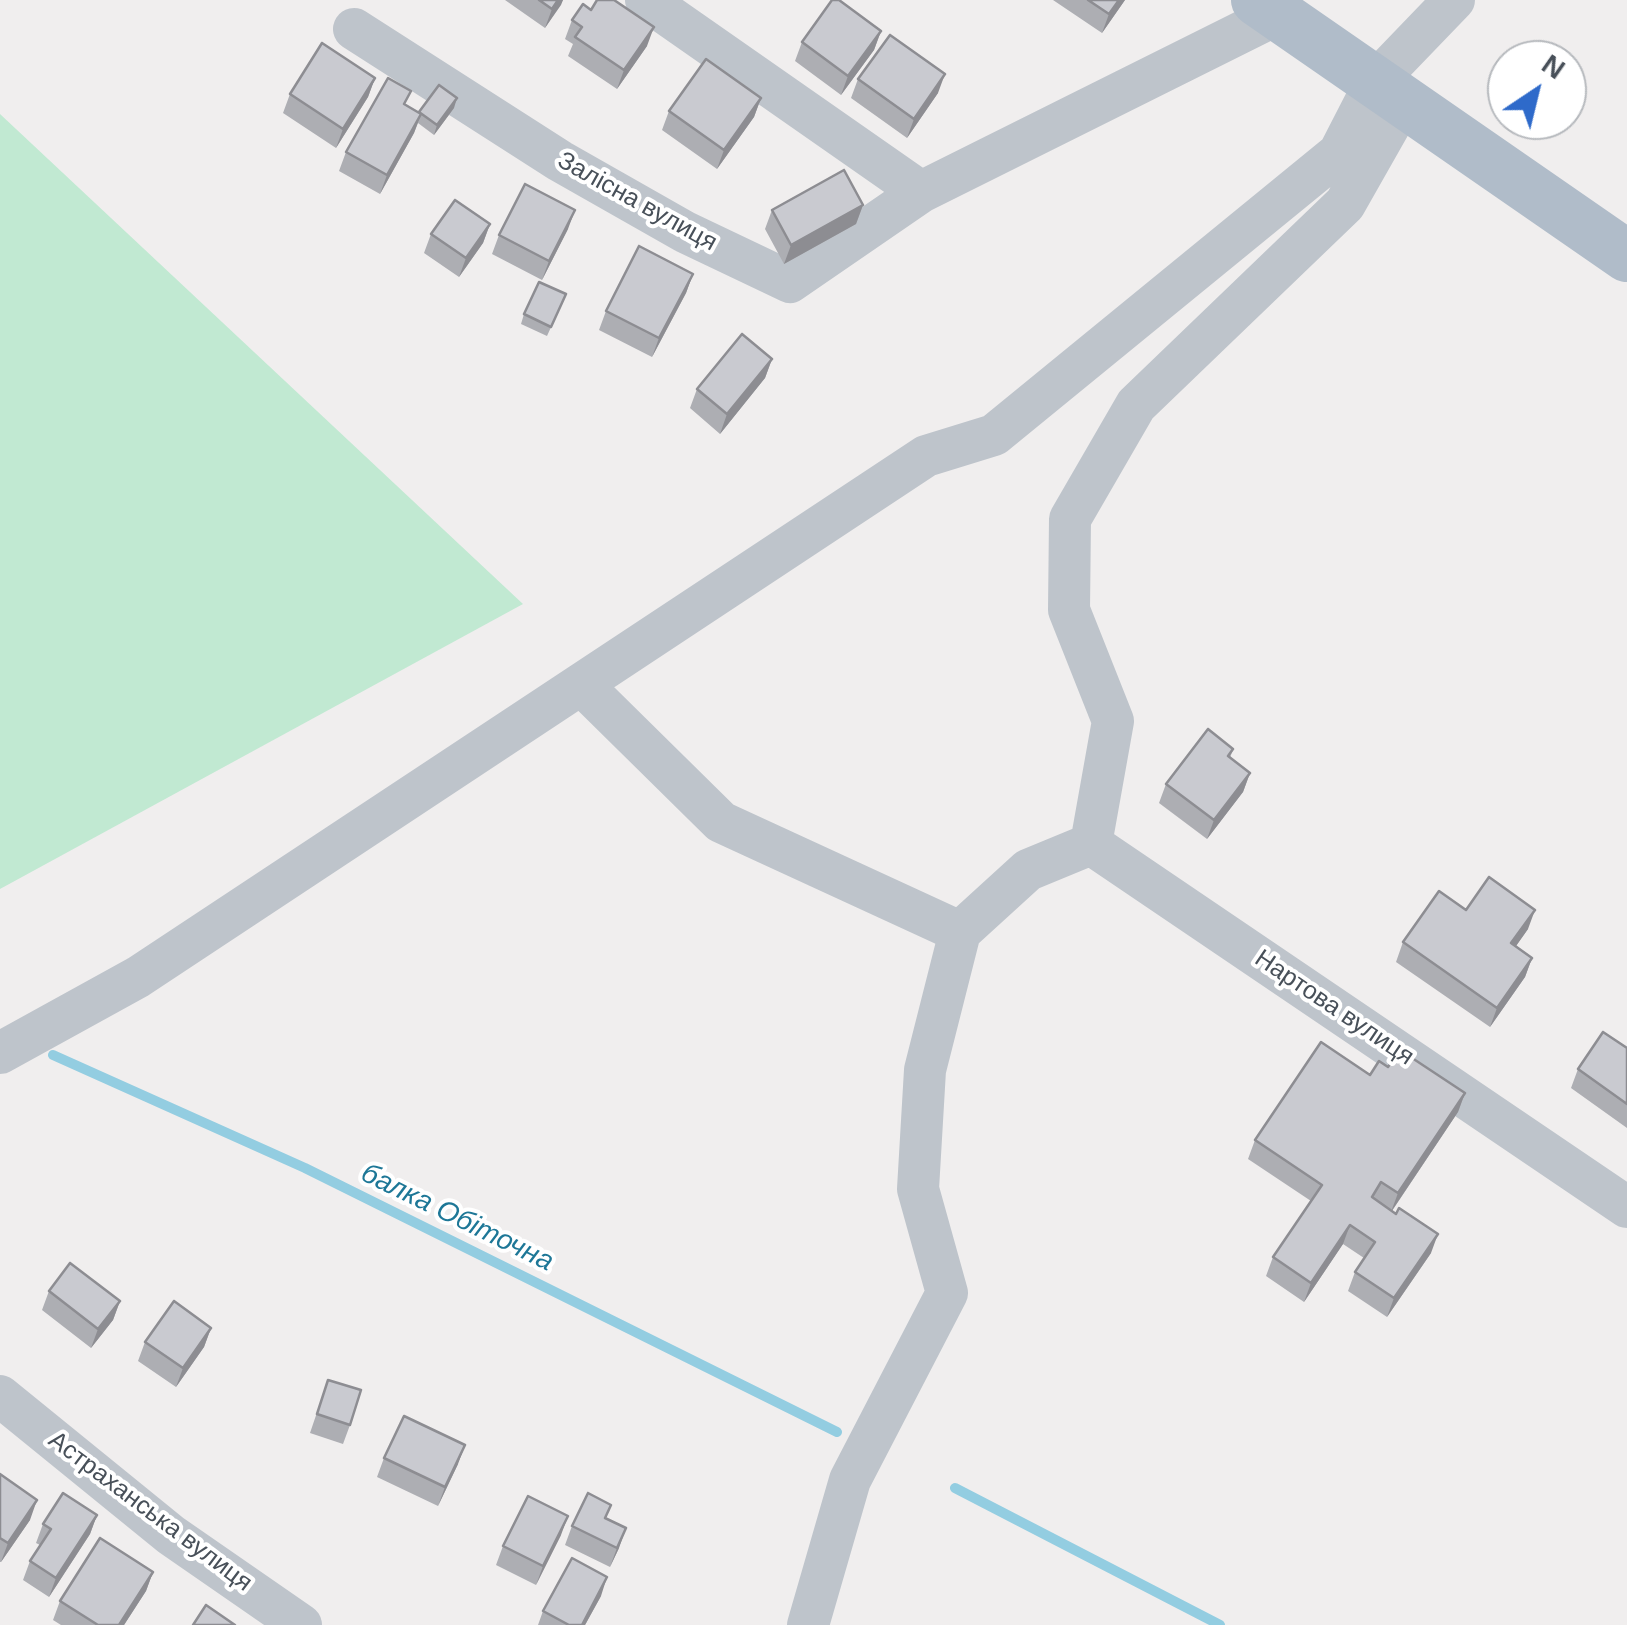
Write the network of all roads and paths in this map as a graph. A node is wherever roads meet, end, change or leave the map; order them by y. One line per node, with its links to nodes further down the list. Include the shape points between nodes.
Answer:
1 (646, 0): 6 (street)
2 (1454, 0): 5 (street)
3 (1268, 7): 5 (main road); 6 (street, Залісна вулиця)
4 (354, 29): 6 (street, Залісна вулиця, via 560,161 790,282)
5 (1390, 90): 7 (main road); 8 (street, via 1338,153 994,435 926,456); 9 (street, via 1345,204 1136,405 1070,519 1069,610 1113,721)
6 (921, 192)
7 (1627, 256)
8 (581, 684): 10 (street, via 721,822); 11 (street, via 138,977)
9 (1091, 844): 10 (street, via 1028,870); 12 (street, Нартова вулиця)
10 (960, 932): 15 (street, via 926,1070 918,1189 947,1293 850,1480)
11 (0, 1053)
12 (1627, 1207)
13 (0, 1396): 14 (street, Астраханська вулиця, via 172,1535)
14 (302, 1625)
15 (808, 1625)

